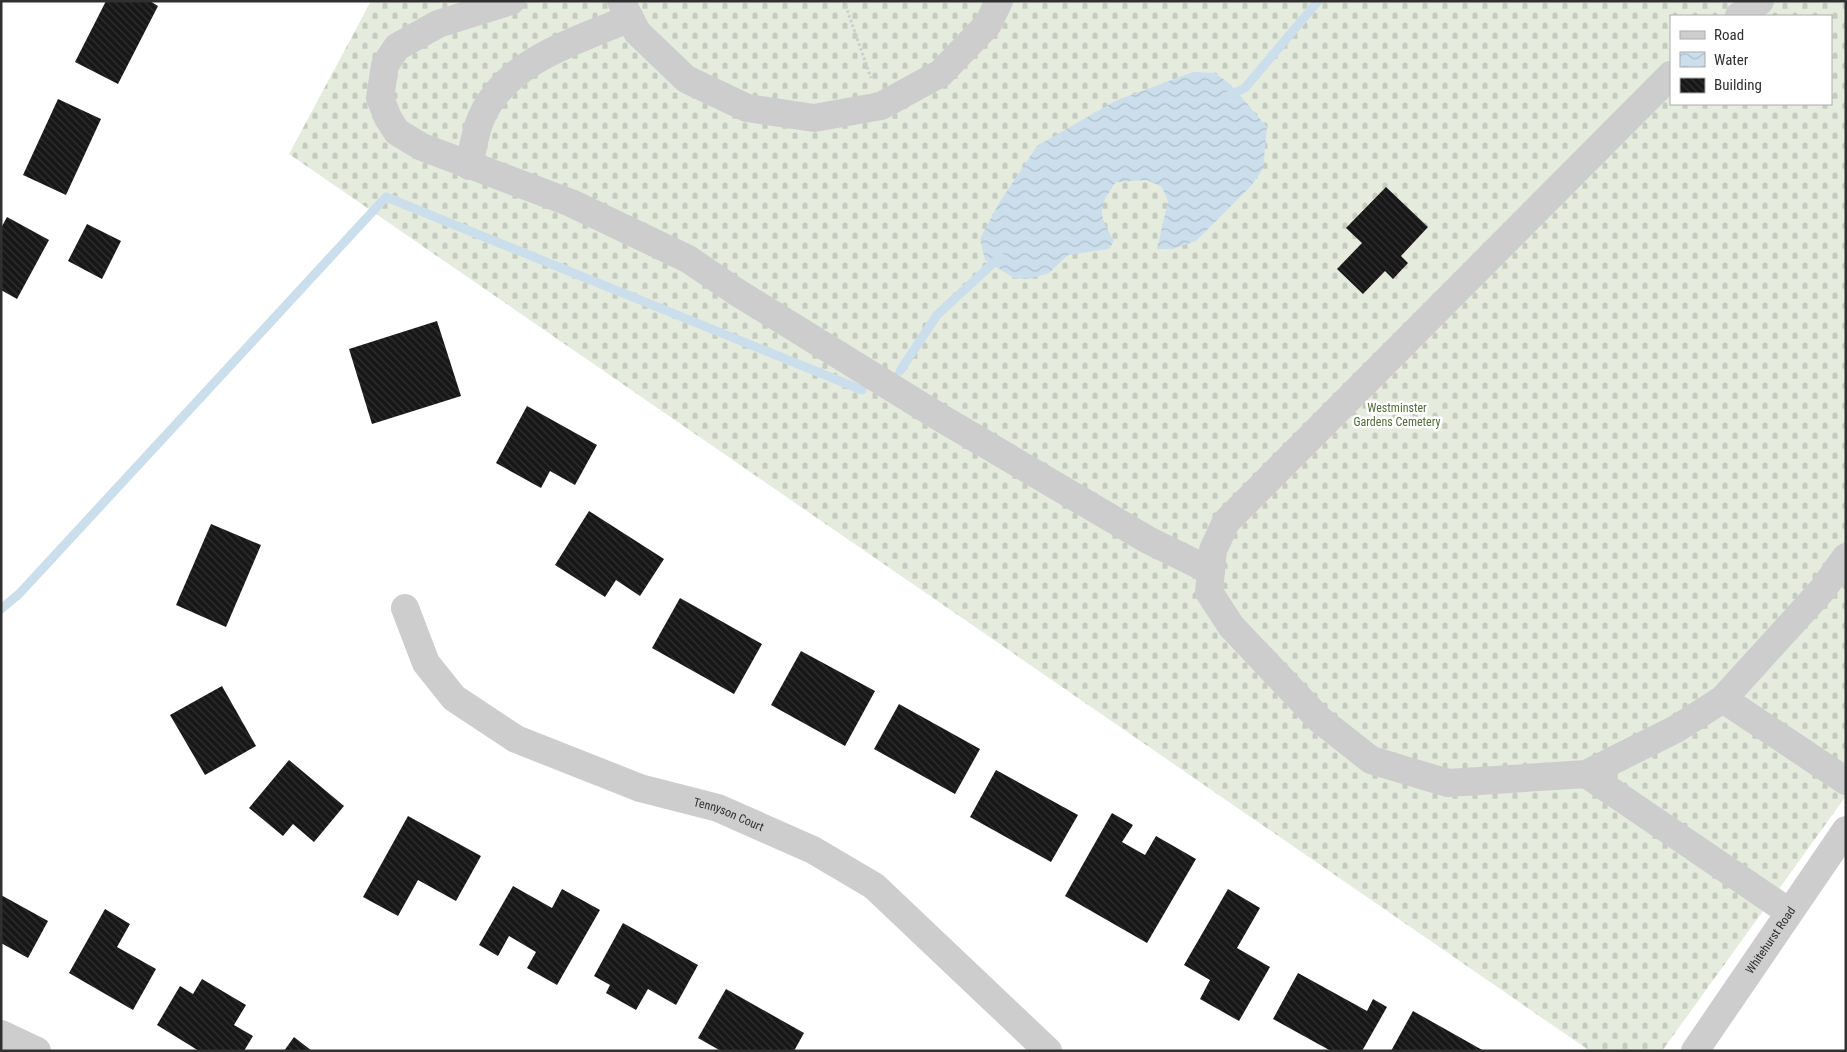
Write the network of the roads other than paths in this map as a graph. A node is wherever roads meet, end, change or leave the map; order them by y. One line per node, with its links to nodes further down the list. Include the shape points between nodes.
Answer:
1 (511, 1): 7 (street, via 438,24 397,47 385,65 380,98 397,132 422,147)
2 (999, 1): 4 (street, via 988,24 941,73 881,106 814,118 746,108 686,79 637,32)
3 (1760, 1): 5 (street)
4 (625, 10): 7 (street, via 542,56 504,82 482,114)
5 (1740, 15)
6 (1670, 76): 9 (street, via 1226,522 1213,550)
7 (469, 166): 9 (street, via 572,203 688,259 945,420 1148,540)
8 (1846, 557): 11 (street, via 1823,589)
9 (1211, 571): 12 (street, via 1209,592 1231,626 1319,719 1371,760 1448,783)
10 (405, 608): 18 (street, Tennyson Court, via 426,663 454,698 516,739 640,788 718,808 813,850 874,886)
11 (1723, 699): 12 (street, via 1676,729); 13 (street)
12 (1586, 774): 15 (street)
13 (1846, 781)
14 (1846, 830): 15 (street, Whitehurst Road)
15 (1789, 912): 19 (street, Whitehurst Road)
16 (1, 1034): 17 (street)
17 (37, 1051)
18 (1048, 1051)
19 (1695, 1051)

